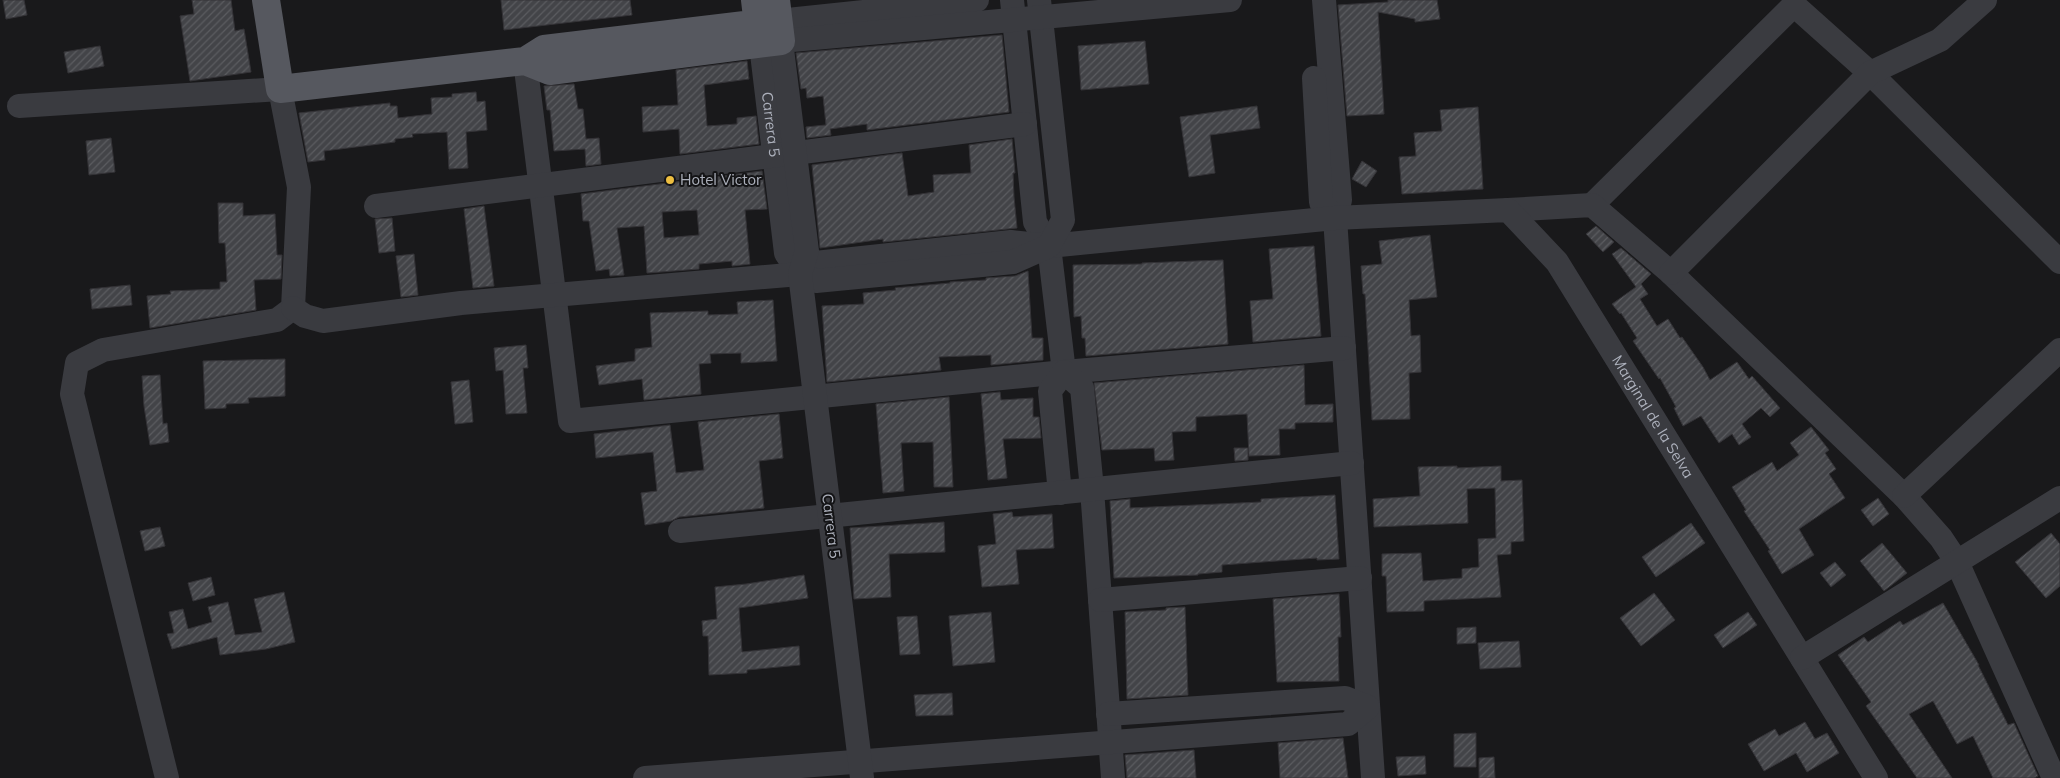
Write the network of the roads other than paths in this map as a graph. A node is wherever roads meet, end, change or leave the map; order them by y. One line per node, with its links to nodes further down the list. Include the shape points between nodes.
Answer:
1 (266, 0): 12 (main road)
2 (976, 0): 9 (street)
3 (1230, 0): 7 (street)
4 (1310, 0): 20 (street, via 1321,202)
5 (1324, 0): 20 (street, via 1340,200)
6 (1985, 0): 11 (street, via 1940,40)
7 (1040, 9): 8 (street); 21 (street, via 1062,220)
8 (1013, 10): 9 (street); 14 (street)
9 (768, 22): 10 (main road, via 544,49); 15 (street, Carrera 5)
10 (525, 61): 12 (main road); 16 (street)
11 (1870, 73): 17 (street, via 1794,5); 22 (street); 23 (street)
12 (280, 89): 13 (street); 26 (street, via 299,187)
13 (19, 106)
14 (1025, 124): 15 (street); 21 (street, via 1035,222)
15 (784, 154): 16 (street); 24 (street, Carrera 5, via 806,251)
16 (539, 185): 18 (street); 25 (street)
17 (1592, 204): 19 (street); 23 (street)
18 (376, 206)
19 (1508, 210): 20 (street); 41 (street, Marginal de la Selva, via 1557,262)
20 (1335, 218): 21 (street); 27 (street)
21 (1049, 246): 24 (street, via 1011,242 815,263); 29 (street)
22 (2060, 262)
23 (1671, 273): 34 (street)
24 (800, 274): 25 (street); 30 (street, Carrera 5)
25 (554, 297): 26 (street, via 461,304 323,321 305,316); 30 (street, via 570,421)
26 (293, 308): 46 (street, via 277,320 103,350 77,363 72,394)
27 (1344, 348): 29 (street); 31 (street)
28 (2060, 350): 34 (street)
29 (1064, 372): 30 (street); 32 (street, via 1082,388); 33 (street, via 1050,391)
30 (815, 398): 36 (street, Carrera 5)
31 (1352, 463): 32 (street); 39 (street)
32 (1092, 489): 33 (street); 40 (street)
33 (1060, 493): 36 (street)
34 (1904, 496): 38 (street, via 1941,538)
35 (2060, 498): 38 (street)
36 (830, 517): 37 (street); 45 (street, Carrera 5)
37 (680, 531)
38 (1957, 562): 41 (street); 51 (street)
39 (1360, 578): 40 (street); 42 (street)
40 (1100, 600): 43 (street)
41 (1802, 658): 50 (street, Marginal de la Selva)
42 (1368, 708): 43 (street, via 1345,698); 44 (street, via 1348,724); 49 (street)
43 (1108, 714): 44 (street)
44 (1110, 742): 45 (street); 48 (street)
45 (861, 770): 47 (street)
46 (167, 778)
47 (645, 778)
48 (1113, 778)
49 (1373, 778)
50 (1876, 778)
51 (2054, 778)

